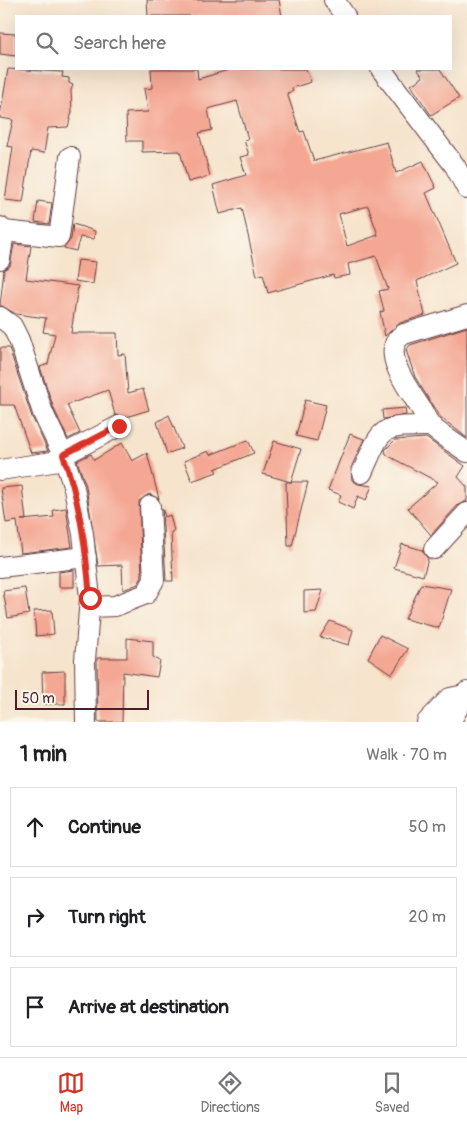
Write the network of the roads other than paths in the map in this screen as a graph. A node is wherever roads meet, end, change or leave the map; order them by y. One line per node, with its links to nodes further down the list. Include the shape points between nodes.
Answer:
1 (334, 0): 2 (street)
2 (344, 15)
3 (382, 70): 5 (street, via 454,166)
4 (70, 157): 6 (street, via 59,237)
5 (467, 189)
6 (2, 229): 7 (street)
7 (0, 259)
8 (467, 315): 11 (street, via 404,334 394,344 395,362 404,383)
9 (0, 317): 13 (street, via 12,326 19,340 43,413)
10 (119, 426): 13 (street)
11 (432, 426): 12 (street); 15 (street, via 384,431 374,444)
12 (467, 452)
13 (64, 457): 14 (street); 19 (street, via 74,488)
14 (0, 470)
15 (362, 473)
16 (150, 506): 21 (street, via 154,580 151,589 115,606)
17 (467, 513): 18 (street)
18 (434, 549)
19 (86, 557): 20 (street); 21 (street)
20 (0, 567)
21 (90, 607): 23 (street, via 85,660)
22 (466, 693): 24 (street, via 450,698); 25 (street)
23 (86, 722)
24 (427, 722)
25 (450, 722)

